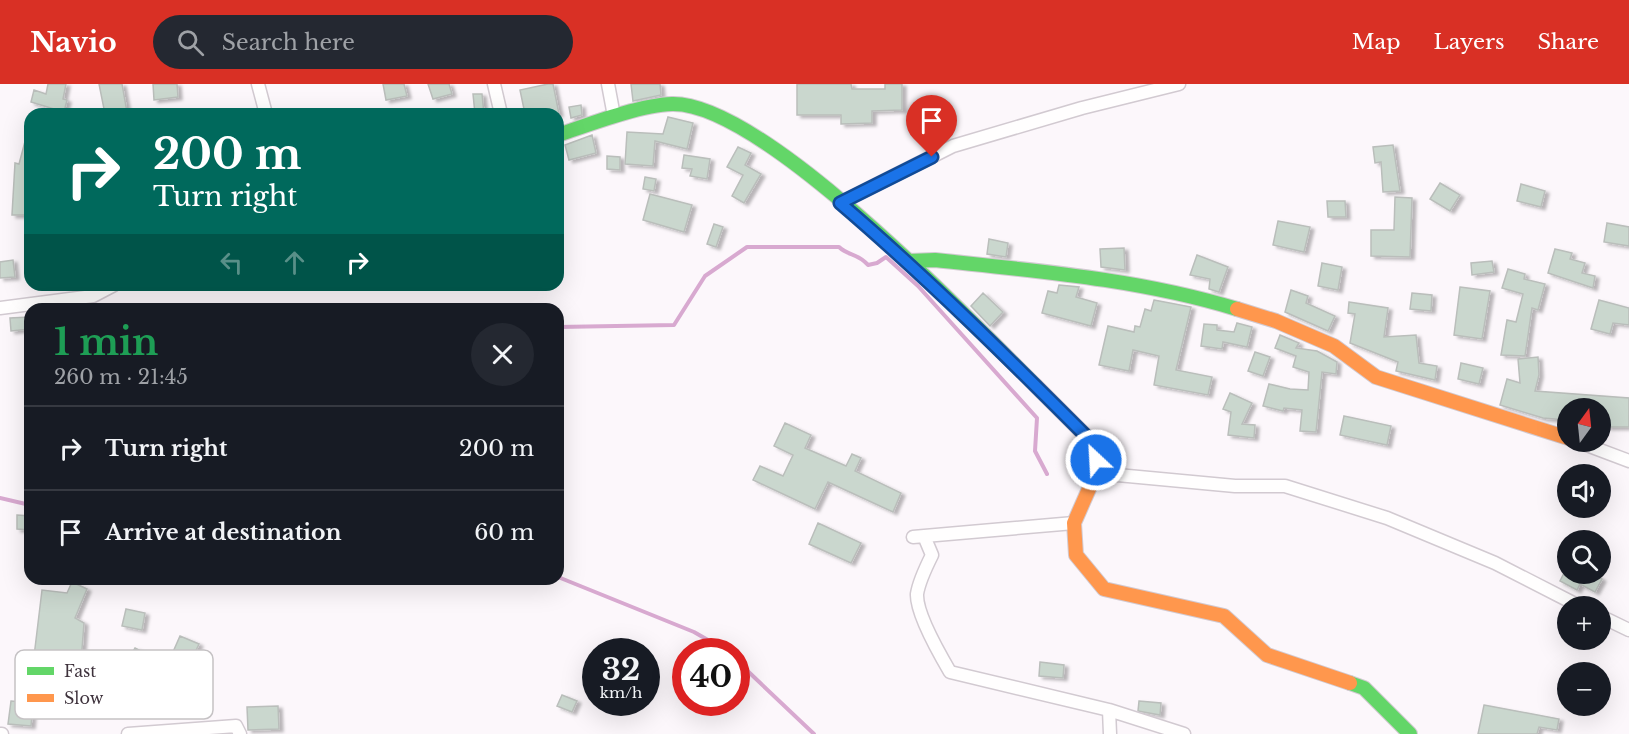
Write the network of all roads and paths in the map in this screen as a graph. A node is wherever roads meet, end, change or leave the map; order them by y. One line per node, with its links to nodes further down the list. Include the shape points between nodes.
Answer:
1 (258, 84): 5 (street)
2 (494, 84): 6 (street)
3 (608, 84): 7 (street)
4 (1179, 84): 9 (street, via 953,146)
5 (264, 108)
6 (500, 108)
7 (614, 116): 8 (street); 9 (street, via 673,104 706,111 747,129)
8 (564, 133)
9 (840, 203): 10 (street)
10 (909, 261): 15 (street, via 935,260 1113,280 1193,296 1276,321 1334,346 1376,377); 18 (street, via 1096,446)
11 (103, 291): 12 (street, via 93,296)
12 (39, 303)
13 (24, 305): 14 (street)
14 (0, 308)
15 (1557, 435)
16 (1605, 452): 17 (street)
17 (1629, 461)
18 (1096, 473): 19 (street); 20 (street, via 1234,486 1285,486 1387,518 1495,563)
19 (1074, 523): 23 (street, via 918,537 932,555 917,597 932,642 950,672); 28 (street, via 1076,555 1104,589 1224,616 1267,655 1364,688)
20 (1559, 596)
21 (1611, 621): 22 (street)
22 (1629, 630)
23 (1109, 710): 26 (street); 27 (street)
24 (128, 734): 25 (street, via 236,726)
25 (240, 734)
26 (1110, 734)
27 (1184, 734)
28 (1410, 734)

